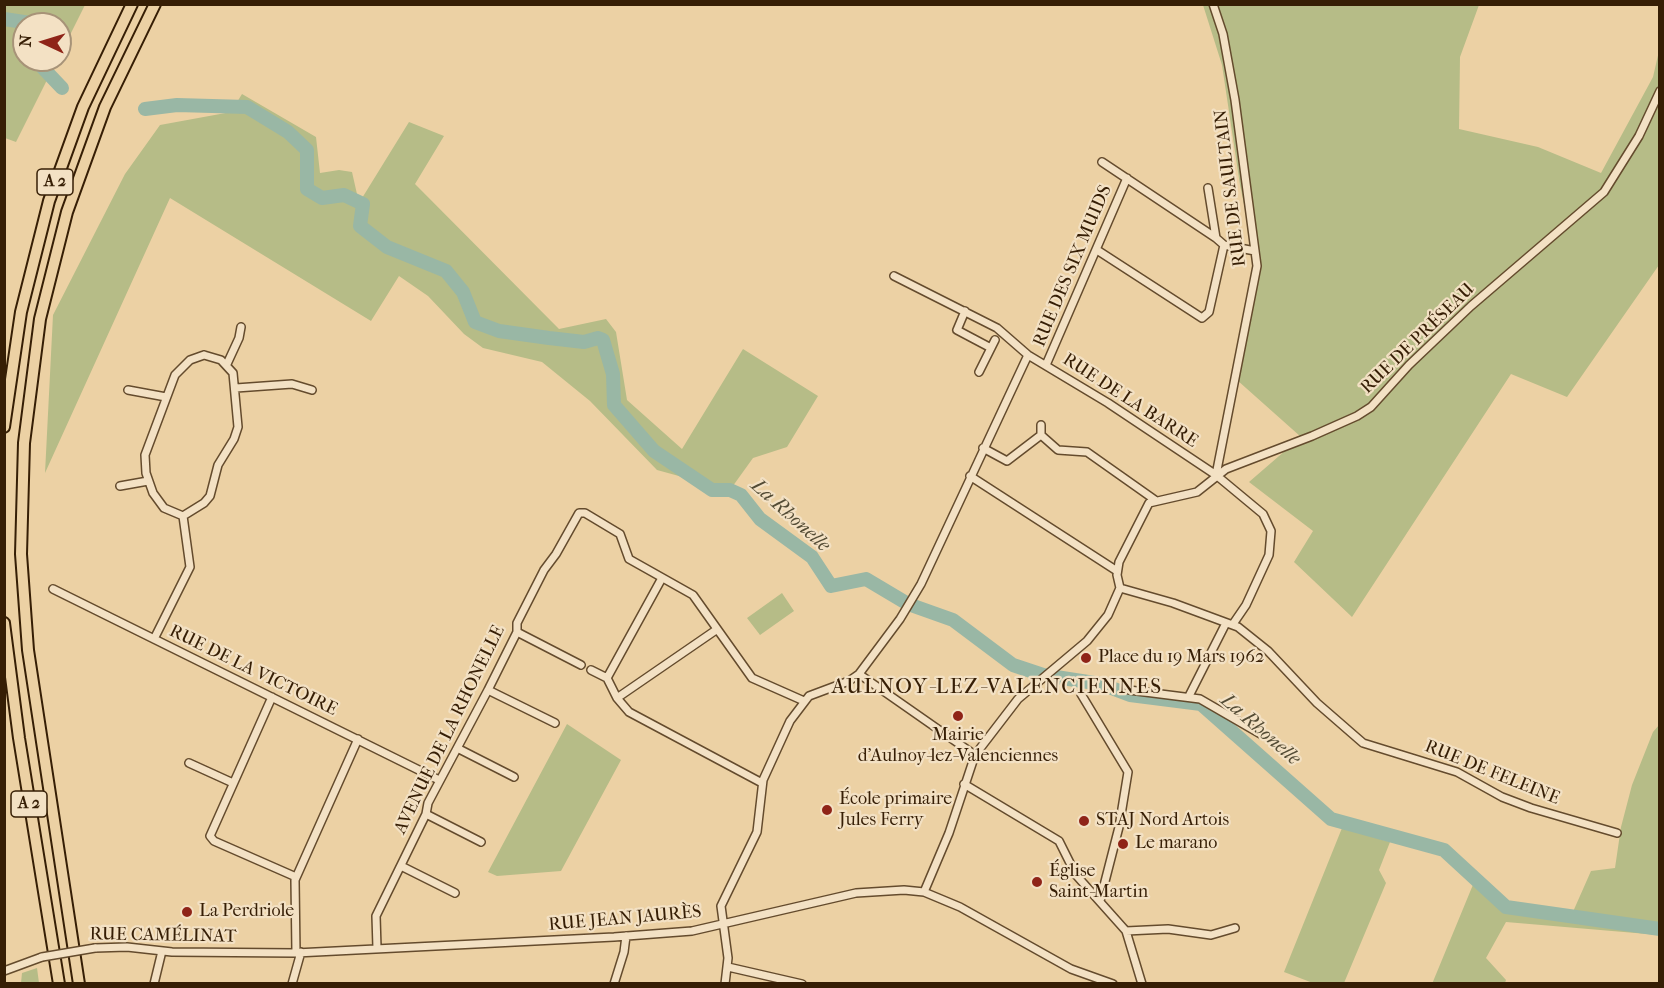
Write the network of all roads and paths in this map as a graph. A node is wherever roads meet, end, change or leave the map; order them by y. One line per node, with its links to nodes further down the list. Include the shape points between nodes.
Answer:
1 (130, 4): 26 (highway, A 2, via 83,107 45,214 18,326)
2 (155, 4): 85 (highway, A 2, via 110,95 69,205 42,312 24,442 21,554 28,650)
3 (1213, 4): 11 (street, RUE DE SAULTAIN, via 1223,34 1235,100)
4 (1659, 91): 29 (street, RUE DE PRÉSEAU, via 1636,140 1604,192 1471,306 1409,364 1371,407)
5 (1102, 162): 6 (street)
6 (1126, 178): 8 (street); 10 (street, RUE DES SIX MUIDS)
7 (1208, 188): 8 (street)
8 (1216, 238): 9 (street)
9 (1224, 245): 10 (street, via 1205,318 1196,316); 11 (street)
10 (1097, 250): 19 (street, RUE DES SIX MUIDS)
11 (1255, 251): 29 (street, RUE DE SAULTAIN, via 1254,290)
12 (894, 276): 13 (street, RUE DE LA BARRE)
13 (965, 311): 16 (street, via 957,330); 17 (street, RUE DE LA BARRE, via 1000,330)
14 (241, 327): 18 (street)
15 (995, 339): 16 (street)
16 (991, 348): 20 (street)
17 (1028, 355): 19 (street, RUE DE LA BARRE); 28 (street)
18 (227, 364): 21 (street); 24 (street, via 211,356 194,358 177,373)
19 (1046, 365): 29 (street, RUE DE LA BARRE)
20 (979, 372)
21 (236, 388): 23 (street, via 292,384); 34 (street, via 236,435 218,465 209,498)
22 (128, 390): 24 (street)
23 (312, 390)
24 (166, 397): 31 (street, via 146,451)
25 (1041, 424): 27 (street)
26 (4, 426)
27 (1041, 435): 28 (street, via 1007,461); 33 (street, via 1061,451 1087,452)
28 (983, 448): 30 (street)
29 (1216, 475): 33 (street, RUE DE PRÉSEAU, via 1197,492); 40 (street, via 1263,514 1271,531 1268,560 1246,605)
30 (970, 476): 35 (street); 46 (street, via 914,597)
31 (148, 481): 32 (street); 34 (street, via 162,505)
32 (120, 486)
33 (1155, 500): 35 (street, via 1148,506)
34 (183, 516): 43 (street, via 190,567)
35 (1117, 571): 37 (street)
36 (662, 578): 41 (street, via 693,595); 42 (street, AVENUE DE LA RHONELLE, via 629,559 620,534 579,513 532,593); 47 (street)
37 (1120, 588): 40 (street, RUE DE FELEINE); 59 (street, via 1114,606 1096,632 1005,712)
38 (53, 589): 43 (street, RUE DE LA VICTOIRE)
39 (4, 623): 84 (highway, A 2)
40 (1229, 624): 51 (street); 67 (street, RUE DE FELEINE, via 1268,651 1317,703 1363,743 1454,771 1531,808)
41 (716, 630): 53 (street); 54 (street, via 749,676)
42 (517, 632): 44 (street); 48 (street, AVENUE DE LA RHONELLE)
43 (154, 639): 52 (street, RUE DE LA VICTOIRE)
44 (581, 665)
45 (591, 670): 47 (street)
46 (859, 674): 54 (street); 59 (street)
47 (607, 678): 53 (street)
48 (489, 690): 55 (street); 58 (street, AVENUE DE LA RHONELLE)
49 (1129, 690): 51 (street)
50 (1081, 694): 73 (street, via 1128,770)
51 (1189, 696): 56 (street, via 1221,709)
52 (272, 697): 57 (street, RUE DE LA VICTOIRE); 63 (street)
53 (617, 698): 64 (street, via 631,713)
54 (804, 701): 64 (street, via 789,721)
55 (555, 723)
56 (1264, 736)
57 (358, 739): 62 (street, RUE DE LA VICTOIRE); 70 (street)
58 (459, 749): 61 (street); 62 (street, AVENUE DE LA RHONELLE)
59 (975, 755): 65 (street)
60 (189, 763): 63 (street)
61 (514, 777)
62 (439, 780): 66 (street, AVENUE DE LA RHONELLE)
63 (233, 783): 70 (street, via 210,831 211,838)
64 (762, 783): 74 (street, via 758,829 721,906)
65 (964, 784): 71 (street); 73 (street, via 1057,839 1076,875)
66 (426, 814): 68 (street); 69 (street, AVENUE DE LA RHONELLE)
67 (1617, 833)
68 (481, 842)
69 (401, 866): 72 (street); 78 (street, AVENUE DE LA RHONELLE, via 376,916)
70 (296, 877): 81 (street)
71 (924, 892): 74 (street, RUE JEAN JAURÈS, via 856,893); 91 (street, via 982,918 1071,969)
72 (455, 893)
73 (1100, 901): 76 (street)
74 (723, 925): 77 (street, RUE JEAN JAURÈS, via 692,932); 82 (street)
75 (1235, 928): 76 (street, via 1211,935 1168,929)
76 (1126, 931): 92 (street)
77 (626, 936): 78 (street, RUE JEAN JAURÈS); 88 (street)
78 (377, 948): 80 (street, RUE JEAN JAURÈS)
79 (162, 951): 81 (street, RUE CAMÉLINAT); 83 (street, RUE CAMÉLINAT, bridge, via 95,948 42,957); 86 (street)
80 (325, 952): 81 (street, RUE CAMÉLINAT)
81 (298, 953): 87 (street)
82 (728, 967): 89 (street); 90 (street)
83 (4, 971)
84 (59, 984)
85 (79, 984)
86 (154, 984)
87 (292, 984)
88 (614, 984)
89 (725, 984)
90 (802, 984)
91 (1113, 984)
92 (1142, 984)

